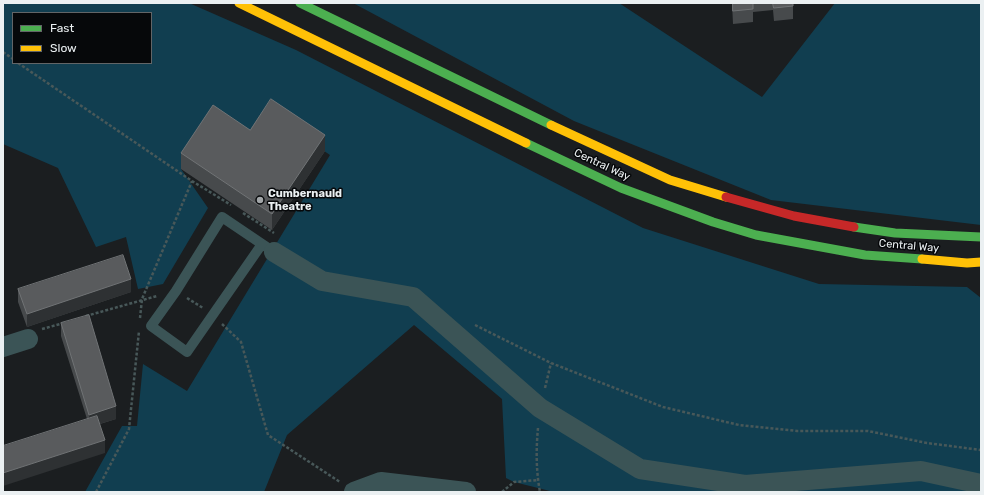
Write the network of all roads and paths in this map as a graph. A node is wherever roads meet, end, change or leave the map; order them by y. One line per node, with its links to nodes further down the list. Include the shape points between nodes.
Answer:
1 (239, 3): 10 (main road, Central Way, via 482,122 650,200 756,235 865,255)
2 (300, 3): 8 (main road, Central Way, via 594,146 698,190 762,208 837,224 895,233)
3 (3, 52): 4 (path)
4 (12, 58)
5 (19, 64): 6 (path)
6 (234, 207)
7 (240, 211): 9 (path)
8 (981, 237)
9 (272, 244): 11 (lane, via 222,217); 12 (lane); 20 (street, via 322,281 413,297 540,408 640,469 746,485 921,471)
10 (976, 265)
11 (176, 291): 12 (path); 12 (lane, via 151,326 187,352); 13 (path)
12 (213, 316): 21 (path, via 241,342 268,435)
13 (81, 318)
14 (66, 322): 15 (path)
15 (31, 335): 16 (street)
16 (3, 347)
17 (551, 363): 18 (path, via 663,406 739,426 797,431 868,431 927,443)
18 (981, 450)
19 (538, 480): 23 (path, via 514,482)
20 (981, 484)
21 (354, 492): 22 (street, via 381,482)
22 (466, 492)
23 (502, 492)

